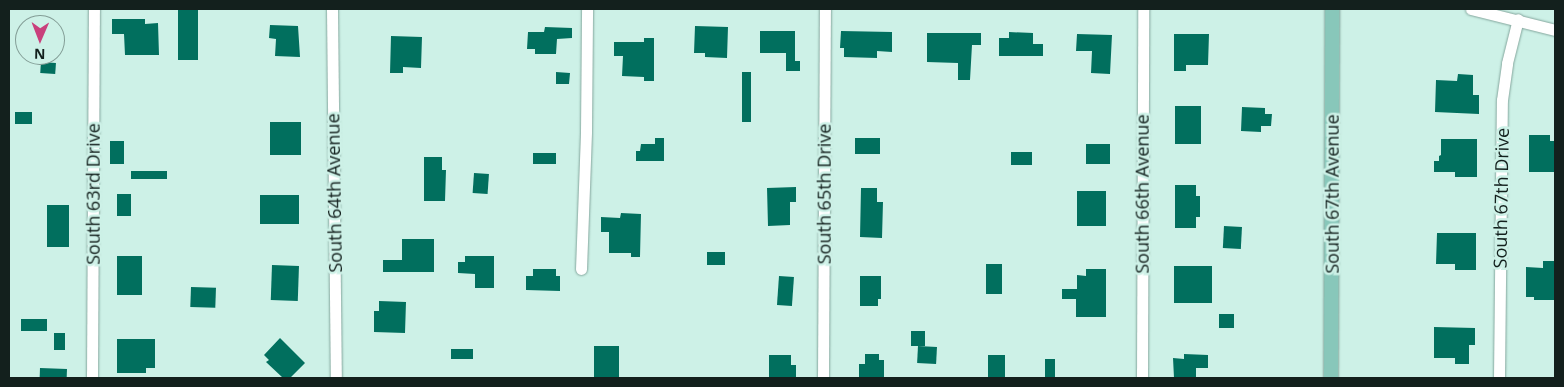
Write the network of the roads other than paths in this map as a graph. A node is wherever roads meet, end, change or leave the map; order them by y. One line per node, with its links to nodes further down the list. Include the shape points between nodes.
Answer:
1 (94, 9): 11 (street, South 63rd Drive)
2 (332, 9): 12 (street, South 64th Avenue)
3 (587, 9): 10 (street)
4 (825, 9): 13 (street, South 65th Drive)
5 (1143, 9): 14 (street, South 66th Avenue)
6 (1332, 9): 15 (main road, South 67th Avenue)
7 (1471, 9): 8 (street)
8 (1518, 19): 9 (street); 16 (street, South 67th Drive, via 1506,63 1502,100)
9 (1555, 30)
10 (581, 269)
11 (92, 378)
12 (336, 378)
13 (823, 378)
14 (1142, 378)
15 (1331, 378)
16 (1499, 378)

